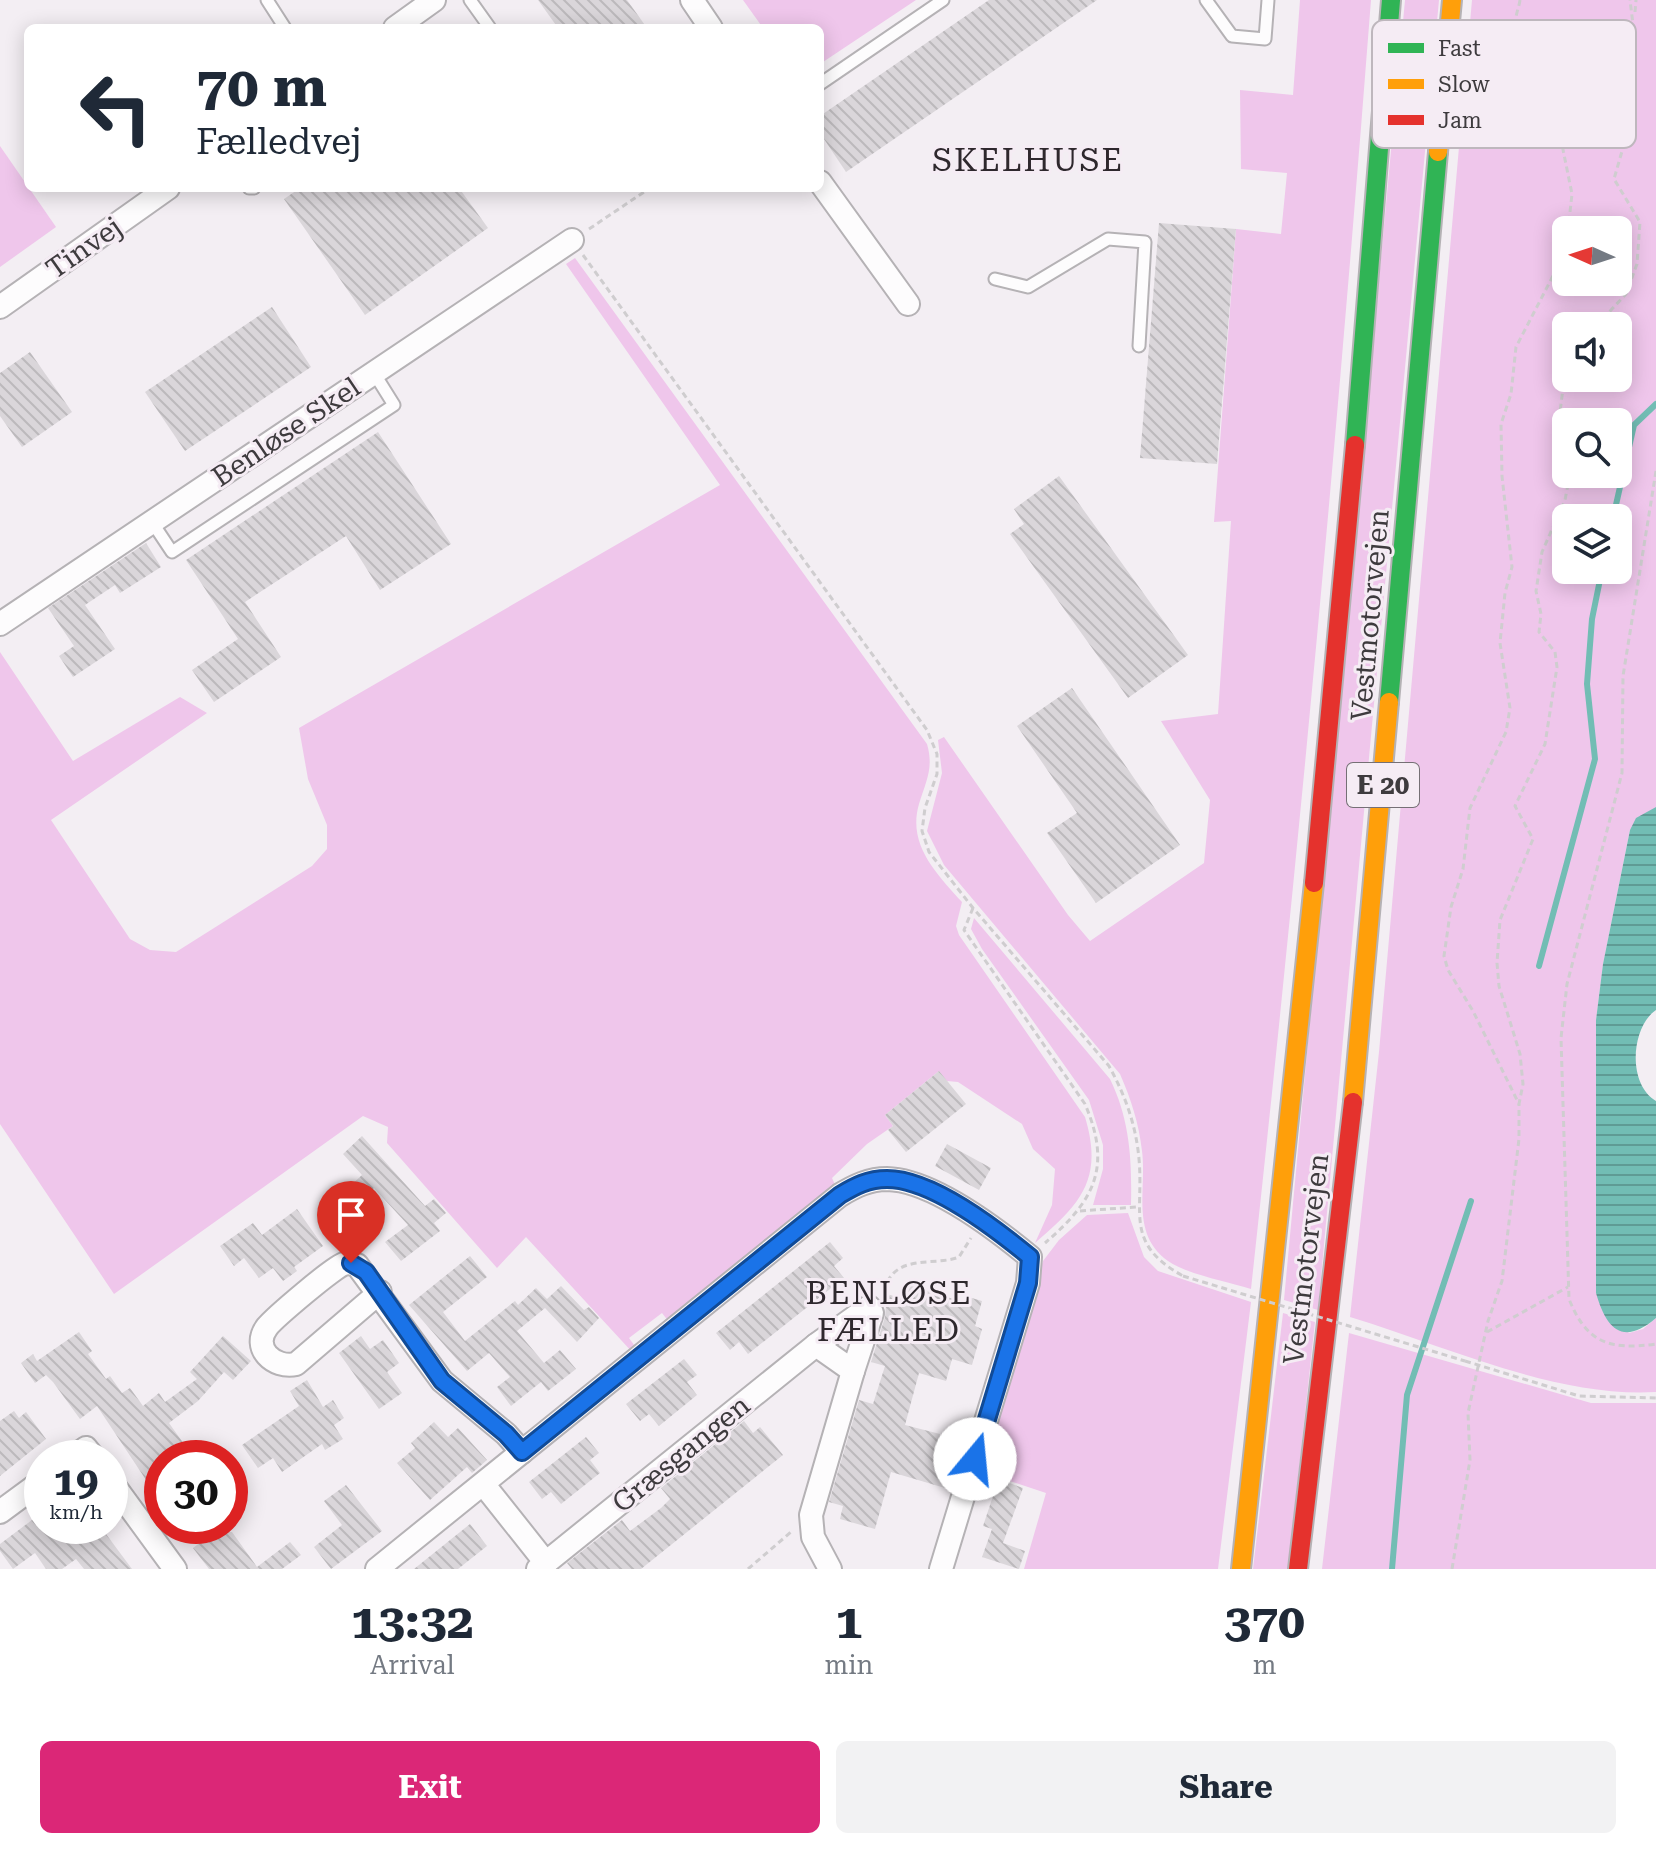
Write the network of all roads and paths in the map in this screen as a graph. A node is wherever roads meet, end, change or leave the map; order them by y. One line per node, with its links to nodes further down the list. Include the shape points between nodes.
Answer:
1 (267, 0): 18 (lane)
2 (434, 0): 19 (street)
3 (470, 0): 20 (lane)
4 (692, 0): 21 (street)
5 (943, 0): 22 (lane)
6 (1206, 0): 7 (lane, via 1232,36 1265,39)
7 (1268, 0)
8 (1391, 0): 13 (highway, Vestmotorvejen / E 20)
9 (1452, 0): 14 (highway, Vestmotorvejen / E 20)
10 (1520, 0): 15 (path)
11 (1630, 0): 16 (path)
12 (1636, 0): 17 (path)
13 (1390, 20)
14 (1450, 20)
15 (1516, 20)
16 (1632, 20)
17 (1634, 20)
18 (282, 24)
19 (401, 24)
20 (487, 24)
21 (708, 24)
22 (824, 81)
23 (1380, 148): 70 (highway, Vestmotorvejen / E 20, via 1296,1076)
24 (1439, 148): 71 (highway, Vestmotorvejen / E 20, via 1358,1055)
25 (1563, 148): 30 (path, via 1572,194)
26 (1623, 148): 36 (path, via 1614,179 1640,222 1637,264 1626,294)
27 (824, 188): 34 (street)
28 (162, 192): 35 (street, Tinvej)
29 (644, 192): 31 (path)
30 (1570, 216)
31 (572, 240): 38 (street, Benløse Skel); 43 (path, via 927,730 937,754 937,774 922,831 929,852)
32 (1552, 278): 44 (path, via 1516,347 1511,394 1501,424 1512,567 1500,643 1510,708 1502,741 1470,808 1444,956)
33 (995, 279): 37 (lane, via 1028,287 1108,239 1145,242)
34 (908, 304)
35 (0, 307)
36 (1609, 312)
37 (1139, 346)
38 (374, 373): 41 (street, Benløse Skel); 41 (lane, via 394,405 172,552)
39 (1656, 471): 49 (path, via 1623,676 1622,773 1567,984 1561,1038)
40 (1567, 488): 44 (path, via 1542,552 1536,585 1539,632 1555,652 1557,667 1545,744 1515,806 1533,839 1500,920 1497,972 1520,1054)
41 (152, 522): 42 (street, Benløse Skel)
42 (0, 624)
43 (973, 908): 45 (path, via 1109,1066 1134,1127 1140,1161); 46 (path, via 964,930 1085,1104 1097,1132 1098,1164 1092,1191)
44 (1519, 1104): 52 (path, via 1502,1281)
45 (1137, 1207): 46 (path); 55 (path, bridge, via 1150,1253 1183,1276)
46 (1080, 1211): 48 (path)
47 (980, 1221): 48 (street); 51 (path, via 959,1257 915,1262 889,1277 883,1295); 58 (street, via 916,1185 888,1179 861,1183)
48 (1030, 1257): 69 (street, via 1028,1283)
49 (1568, 1287): 52 (path); 53 (path, via 1577,1318 1593,1336 1619,1346)
50 (380, 1292): 50 (street, via 357,1265 340,1266 268,1326 262,1341 267,1356 280,1365 296,1364); 58 (street, via 442,1381)
51 (869, 1307): 54 (street, Græsgangen); 56 (street, via 872,1313)
52 (1486, 1333): 55 (path)
53 (1656, 1344)
54 (816, 1345): 56 (street); 64 (street, Græsgangen)
55 (1478, 1365): 57 (path, via 1579,1396); 72 (path, via 1468,1413 1470,1460)
56 (853, 1371): 63 (street)
57 (1656, 1398)
58 (522, 1452): 59 (street)
59 (484, 1485): 64 (street, Græsgangen); 66 (street)
60 (24, 1494): 62 (street)
61 (128, 1505): 65 (street)
62 (0, 1512)
63 (811, 1521): 67 (path, via 800,1524); 68 (street, via 813,1537)
64 (542, 1566)
65 (175, 1569)
66 (377, 1569)
67 (748, 1569)
68 (830, 1569)
69 (941, 1569)
70 (1241, 1569)
71 (1298, 1569)
72 (1452, 1569)

